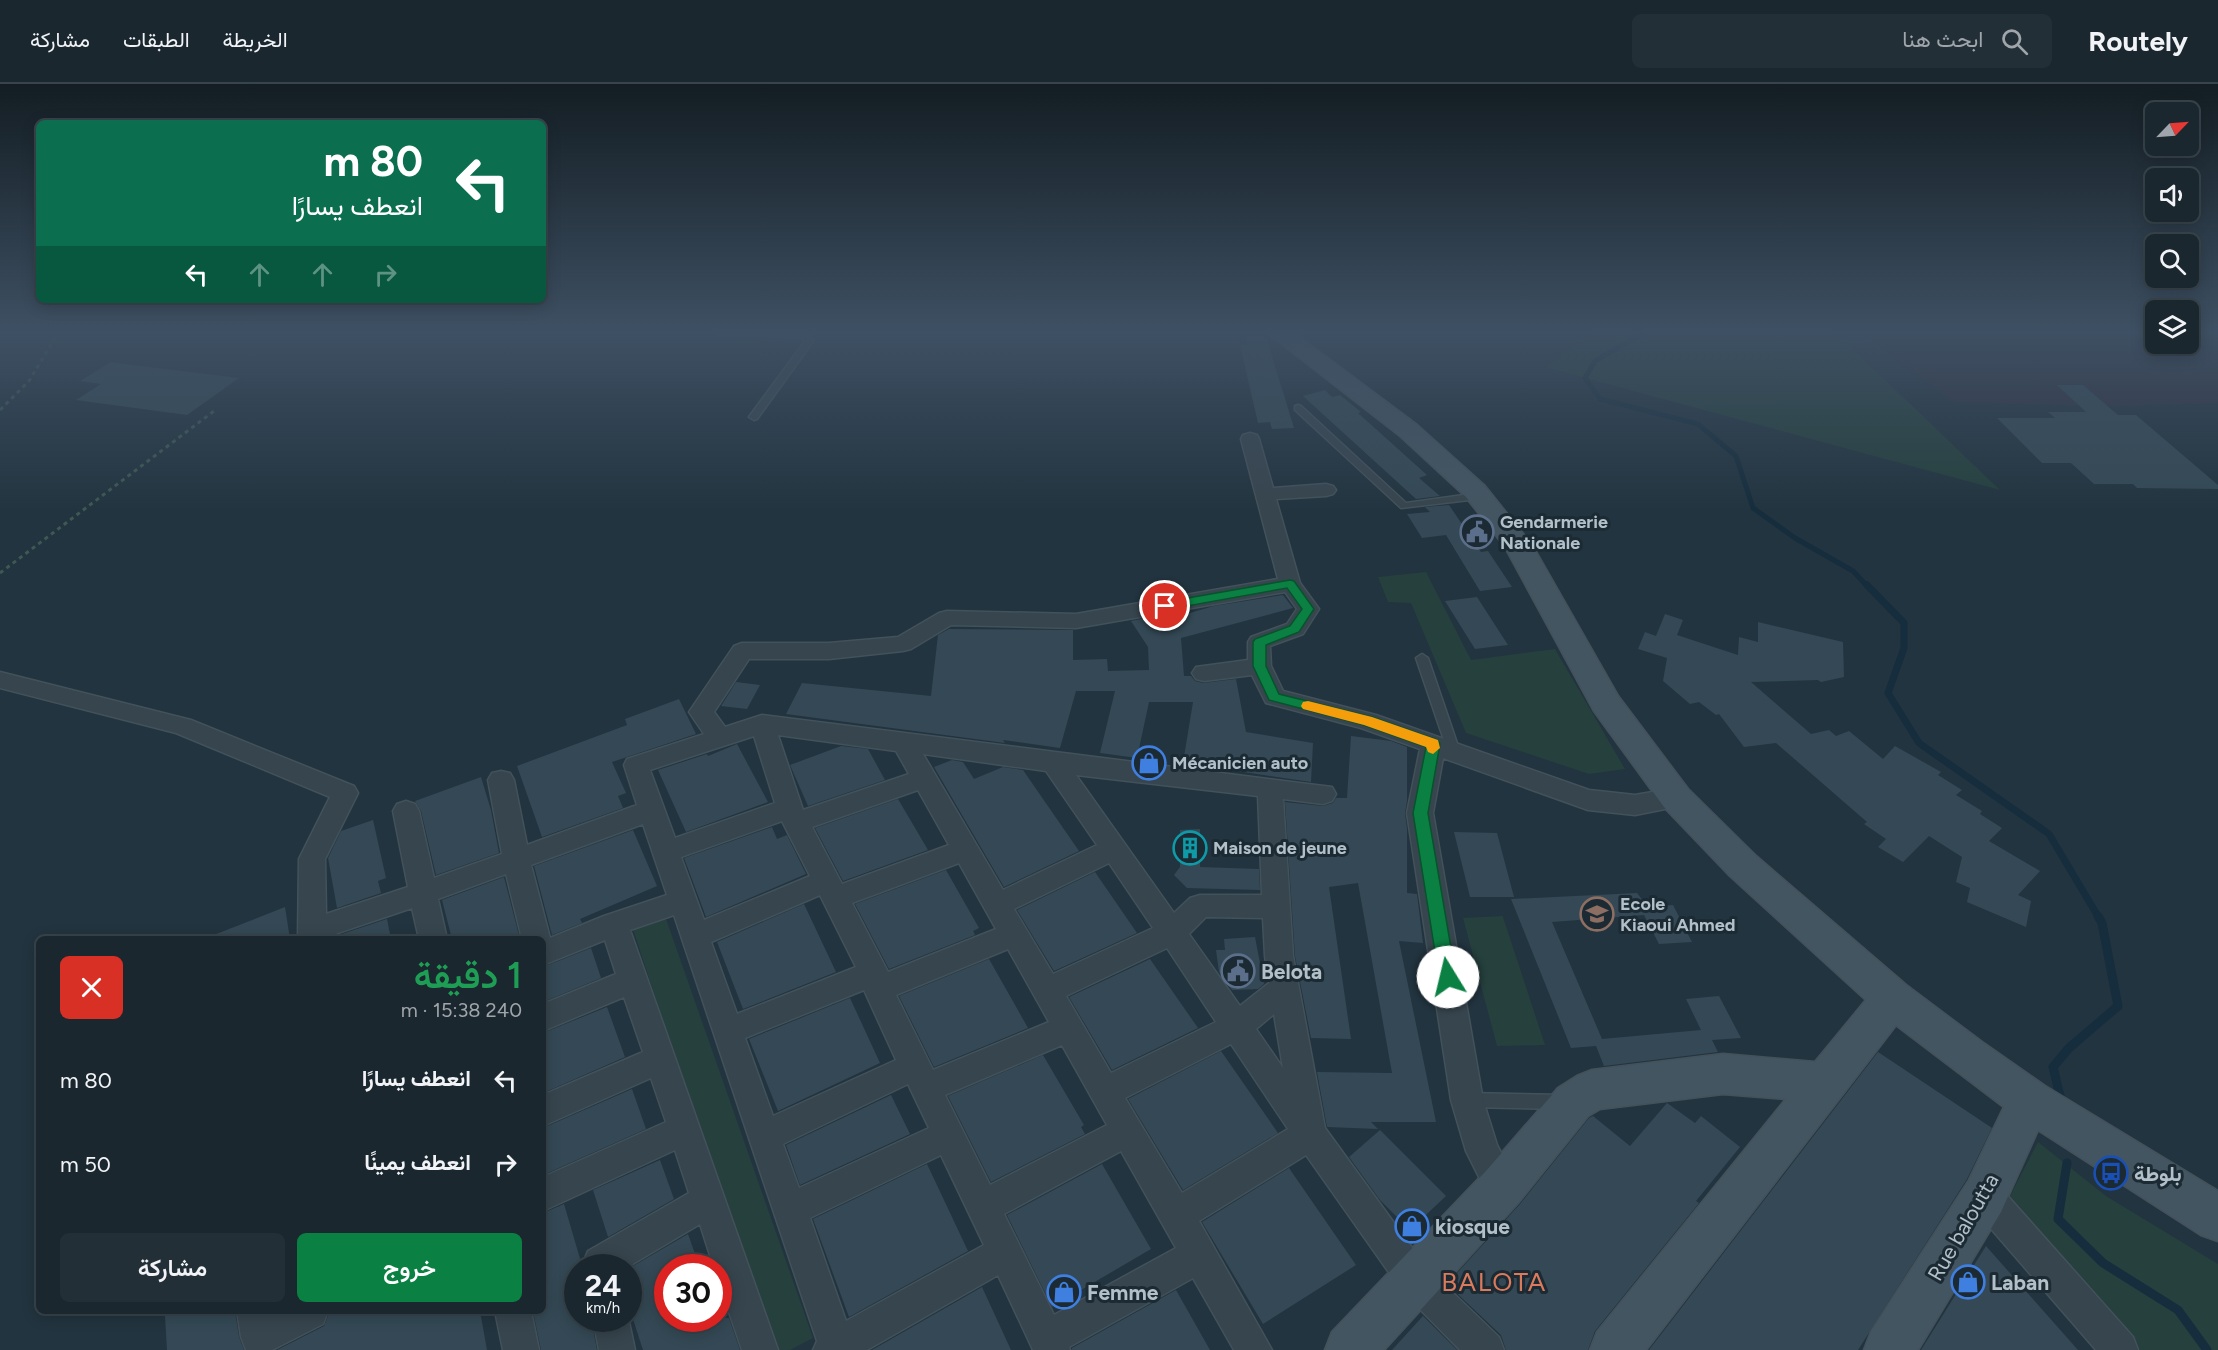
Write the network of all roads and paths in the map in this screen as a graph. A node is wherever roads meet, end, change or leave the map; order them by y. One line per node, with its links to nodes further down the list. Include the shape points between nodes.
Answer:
1 (18, 392): 5 (path)
2 (772, 392): 7 (lane)
3 (1358, 392): 11 (main road, via 1408,430)
4 (1298, 408): 11 (lane, via 1404,506)
5 (0, 410)
6 (214, 411): 12 (path)
7 (754, 417)
8 (1250, 439): 10 (street)
9 (1326, 490): 10 (street)
10 (1265, 494): 13 (street)
11 (1478, 496): 27 (main road, via 1518,544 1606,703)
12 (0, 573)
13 (1290, 584): 15 (street, via 1308,609 1295,629 1259,642); 19 (street, via 1076,621 947,618 903,644 829,651 742,651 701,712)
14 (1422, 658): 21 (lane)
15 (1260, 666): 16 (street); 21 (street, via 1274,697 1367,721)
16 (1204, 673)
17 (0, 680): 42 (street, via 182,726 345,793 312,859)
18 (762, 724): 19 (street); 20 (street); 30 (street)
19 (720, 738): 28 (street, via 636,765)
20 (903, 742): 22 (street); 23 (street)
21 (1444, 748): 27 (street, via 1588,800 1635,805); 61 (street, via 1420,813)
22 (1054, 763): 25 (street); 31 (street)
23 (924, 778): 30 (street); 32 (street)
24 (501, 780): 34 (street)
25 (1270, 788): 26 (street); 39 (street)
26 (1323, 794)
27 (1676, 798): 52 (main road, via 1743,866)
28 (652, 810): 33 (street); 34 (street)
29 (406, 812): 36 (street)
30 (793, 815): 33 (street); 35 (street)
31 (1114, 849): 38 (street); 41 (street)
32 (965, 850): 35 (street); 38 (street)
33 (666, 852): 37 (street)
34 (516, 859): 36 (street); 45 (street)
35 (830, 889): 46 (street); 49 (street)
36 (423, 893): 42 (street); 44 (street)
37 (683, 901): 40 (street); 46 (street)
38 (997, 905): 43 (street)
39 (1277, 907): 41 (street, via 1200,906); 50 (street)
40 (614, 924): 47 (street); 48 (street)
41 (1173, 932): 51 (street); 54 (street)
42 (312, 934)
43 (1014, 934): 49 (street); 51 (street)
44 (432, 936)
45 (535, 936)
46 (695, 936): 56 (street)
47 (546, 952)
48 (633, 980): 53 (street); 57 (street)
49 (876, 981): 56 (street); 58 (street)
50 (1285, 987): 54 (street); 67 (street)
51 (1047, 991): 55 (street)
52 (1892, 998): 59 (main road); 62 (main road)
53 (546, 1017)
54 (1236, 1026): 60 (street); 67 (street)
55 (1068, 1028): 58 (street); 60 (street)
56 (728, 1031): 69 (street)
57 (660, 1059): 64 (street); 65 (street)
58 (920, 1077): 68 (street); 69 (street)
59 (1825, 1083): 63 (main road, via 1723,1074 1592,1090); 94 (main road)
60 (1105, 1092): 66 (street)
61 (1467, 1100): 63 (lane); 70 (street, via 1482,1151)
62 (2030, 1101): 72 (main road, Rue baloutta); 77 (main road)
63 (1573, 1102): 70 (main road)
64 (546, 1110)
65 (683, 1130): 71 (street); 73 (street)
66 (1127, 1131): 74 (street); 76 (street)
67 (1310, 1134): 76 (street); 81 (street)
68 (948, 1135): 74 (street); 75 (street)
69 (764, 1137): 75 (street)
70 (1502, 1187): 81 (main road)
71 (546, 1193)
72 (1985, 1196): 95 (main road, Rue baloutta); 96 (street)
73 (707, 1201): 79 (street); 90 (street)
74 (983, 1207): 78 (street)
75 (790, 1210): 87 (street)
76 (1176, 1216): 80 (street)
77 (2218, 1218)
78 (1005, 1252): 86 (street); 87 (street)
79 (616, 1254)
80 (1199, 1255): 86 (street); 91 (street)
81 (1414, 1279): 92 (main road); 93 (street)
82 (255, 1314): 83 (street, via 259,1337)
83 (304, 1314)
84 (514, 1314): 88 (street)
85 (614, 1332): 89 (street)
86 (1050, 1345)
87 (835, 1349)
88 (521, 1350)
89 (617, 1350)
90 (760, 1350)
91 (1254, 1350)
92 (1350, 1350)
93 (1486, 1350)
94 (1615, 1350)
95 (1889, 1350)
96 (2120, 1350)

